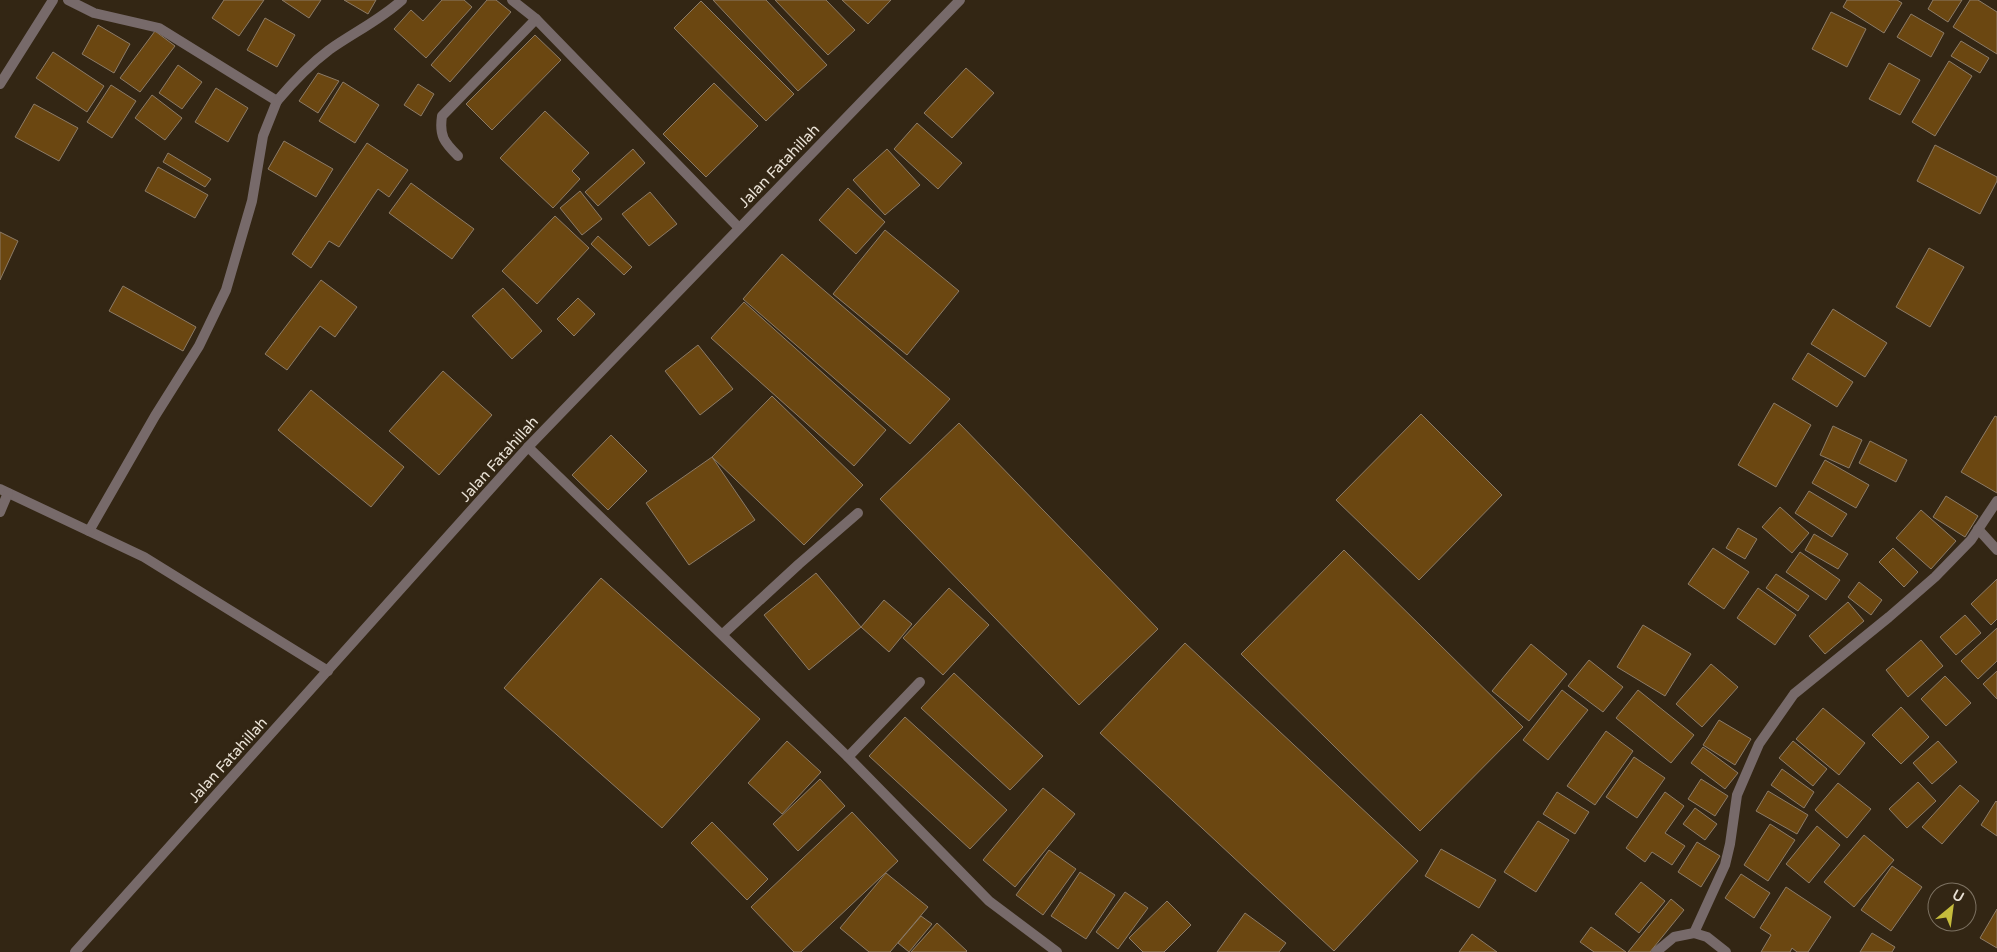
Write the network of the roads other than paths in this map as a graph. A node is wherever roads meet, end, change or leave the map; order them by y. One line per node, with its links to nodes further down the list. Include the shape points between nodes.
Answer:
1 (53, 0): 7 (street)
2 (68, 0): 8 (street, via 94,13 159,28)
3 (402, 0): 8 (street, via 309,66)
4 (512, 0): 6 (street)
5 (960, 0): 10 (street, Jalan Fatahillah)
6 (536, 19): 9 (street, via 442,116 440,130 446,144); 10 (street)
7 (0, 84)
8 (277, 101): 17 (street, via 263,136 252,201 226,290 199,346)
9 (458, 156)
10 (739, 228): 11 (street, Jalan Fatahillah)
11 (528, 447): 19 (street); 20 (street, Jalan Fatahillah)
12 (4, 491): 14 (street); 17 (street)
13 (1997, 502): 16 (street)
14 (0, 512)
15 (858, 513): 19 (street)
16 (1978, 529): 18 (street); 23 (street, via 1935,577 1794,694 1784,708 1759,744 1737,795 1725,865)
17 (89, 531): 20 (street, via 144,557)
18 (1997, 550)
19 (723, 634): 22 (street)
20 (328, 671): 24 (street, Jalan Fatahillah)
21 (920, 682): 22 (street)
22 (848, 757): 25 (street, via 989,901)
23 (1694, 933): 26 (street, via 1674,938); 27 (street, via 1707,937)
24 (75, 952)
25 (1057, 952)
26 (1656, 952)
27 (1726, 952)

